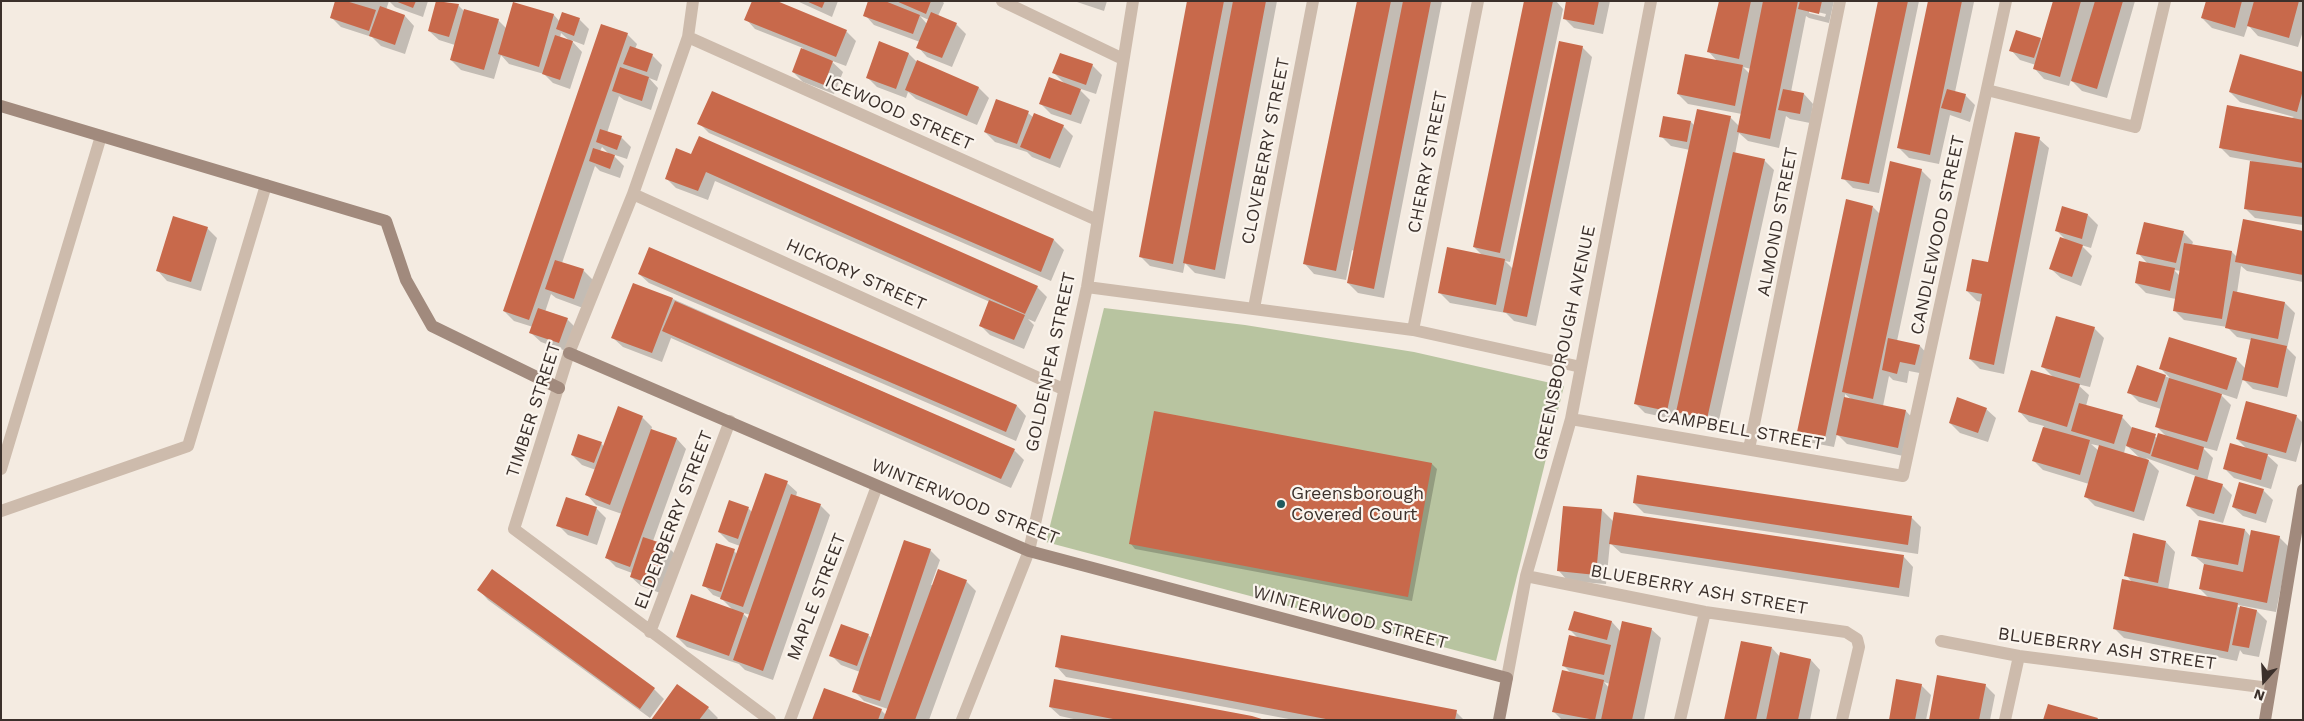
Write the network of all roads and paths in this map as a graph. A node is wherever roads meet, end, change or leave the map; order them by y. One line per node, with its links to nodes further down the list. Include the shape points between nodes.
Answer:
1 (692, 1): 10 (street, TIMBER STREET)
2 (1002, 1): 11 (street)
3 (1133, 1): 11 (street, GOLDENPEA STREET)
4 (1313, 1): 19 (street, CLOVEBERRY STREET)
5 (1478, 1): 20 (street, CHERRY STREET)
6 (1651, 1): 22 (street, GREENSBOROUGH AVENUE)
7 (1840, 1): 27 (street, ALMOND STREET)
8 (2006, 1): 12 (street, CANDLEWOOD STREET)
9 (2165, 1): 12 (street, via 2135,127)
10 (688, 37): 16 (street, TIMBER STREET); 17 (street, ICEWOOD STREET)
11 (1123, 59): 17 (street, GOLDENPEA STREET)
12 (1987, 90): 29 (street, CANDLEWOOD STREET)
13 (1, 106): 14 (street)
14 (101, 136): 15 (street); 28 (street)
15 (266, 185): 23 (street, via 386,221 406,280 432,326); 32 (street, via 188,446)
16 (633, 194): 21 (street, TIMBER STREET); 24 (street, HICKORY STREET)
17 (1096, 220): 18 (street, GOLDENPEA STREET)
18 (1087, 287): 19 (street); 24 (street, GOLDENPEA STREET)
19 (1254, 308): 20 (street)
20 (1414, 330): 22 (street)
21 (570, 353): 23 (street, TIMBER STREET); 26 (street, WINTERWOOD STREET)
22 (1581, 367): 25 (street, GREENSBOROUGH AVENUE)
23 (559, 388): 36 (street, TIMBER STREET, via 514,529)
24 (1063, 389): 33 (street, GOLDENPEA STREET)
25 (1571, 419): 27 (street, CAMPBELL STREET); 34 (street, GREENSBOROUGH AVENUE)
26 (730, 421): 30 (street, WINTERWOOD STREET); 36 (street, ELDERBERRY STREET)
27 (1749, 449): 29 (street, CAMPBELL STREET)
28 (1, 469)
29 (1903, 476)
30 (877, 486): 33 (street, WINTERWOOD STREET); 42 (street, MAPLE STREET)
31 (2303, 490): 40 (street)
32 (1, 510)
33 (1029, 551): 39 (street, WINTERWOOD STREET); 43 (street, GOLDENPEA STREET)
34 (1526, 576): 35 (street, BLUEBERRY ASH STREET); 39 (street, GREENSBOROUGH AVENUE)
35 (1706, 612): 45 (street); 46 (street, BLUEBERRY ASH STREET, via 1846,632 1856,639 1859,647)
36 (650, 632): 41 (street, TIMBER STREET)
37 (1941, 641): 38 (street, BLUEBERRY ASH STREET)
38 (2019, 656): 40 (street, BLUEBERRY ASH STREET); 47 (street)
39 (1507, 678): 44 (street, GREENSBOROUGH AVENUE)
40 (2268, 688): 48 (street)
41 (770, 720)
42 (790, 720)
43 (962, 720)
44 (1499, 720)
45 (1680, 720)
46 (1842, 720)
47 (2005, 720)
48 (2265, 720)

